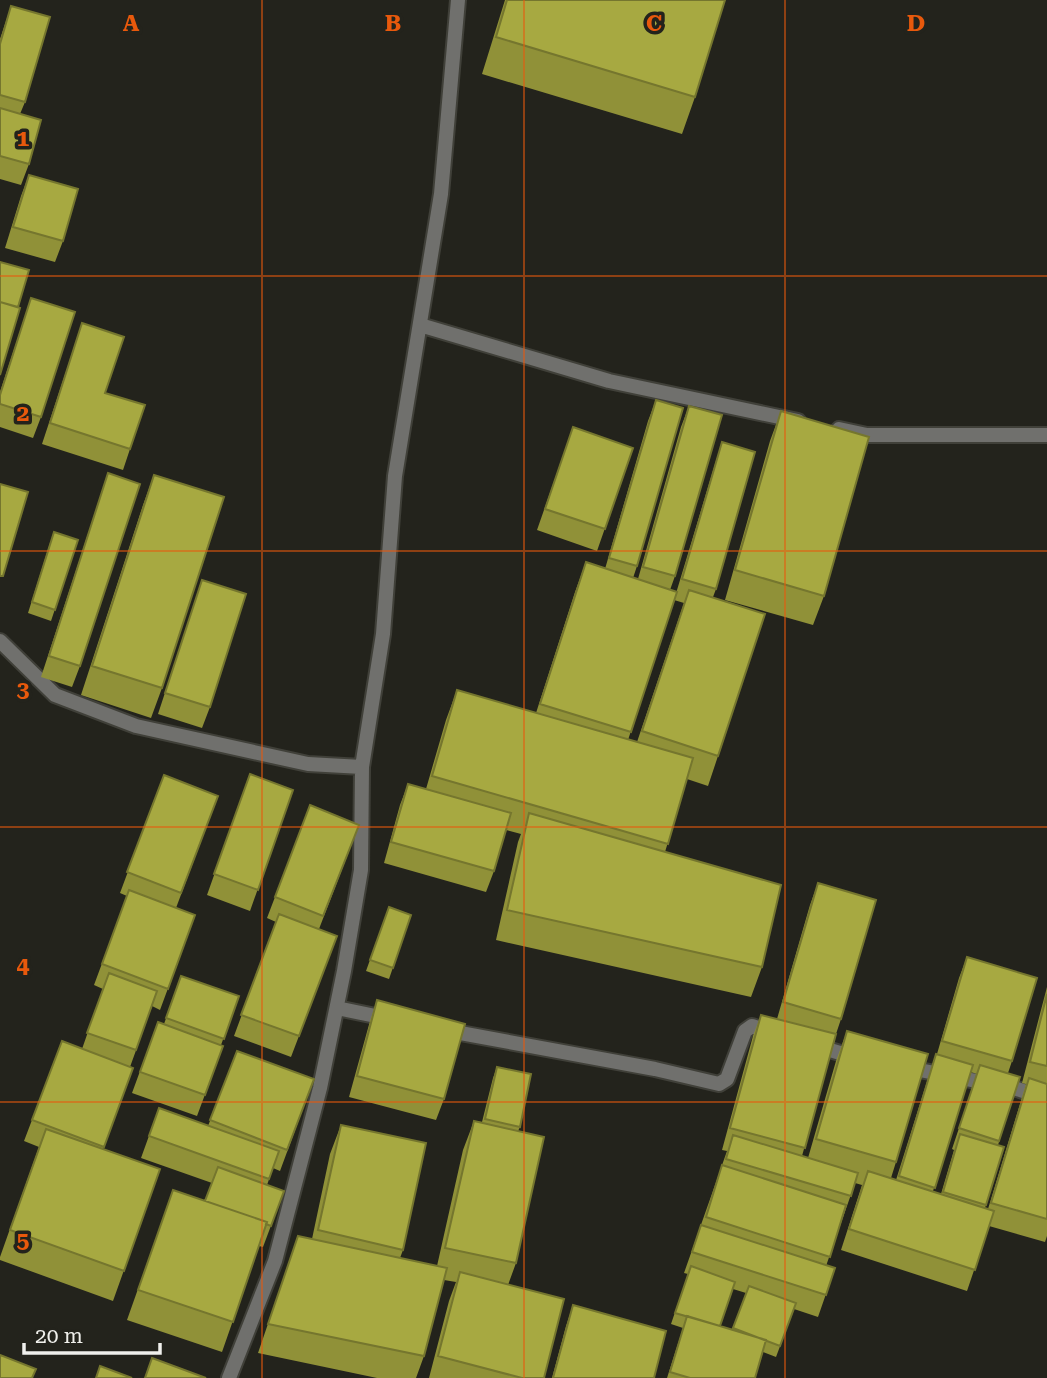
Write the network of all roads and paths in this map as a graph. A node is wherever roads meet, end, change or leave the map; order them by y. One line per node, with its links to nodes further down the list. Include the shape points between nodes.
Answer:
1 (458, 0): 2 (street, via 441,194)
2 (420, 325): 3 (street, via 609,381 867,435); 5 (street, via 395,476 383,634)
3 (1047, 435)
4 (0, 641): 5 (street, via 55,695 136,726 308,764)
5 (362, 767): 6 (street, via 361,870)
6 (337, 1008): 7 (street); 12 (street, via 275,1261)
7 (399, 1021)
8 (424, 1026): 9 (street, via 719,1084 727,1079 745,1031 752,1026)
9 (866, 1060)
10 (893, 1065): 11 (street)
11 (1047, 1099)
12 (229, 1378)

